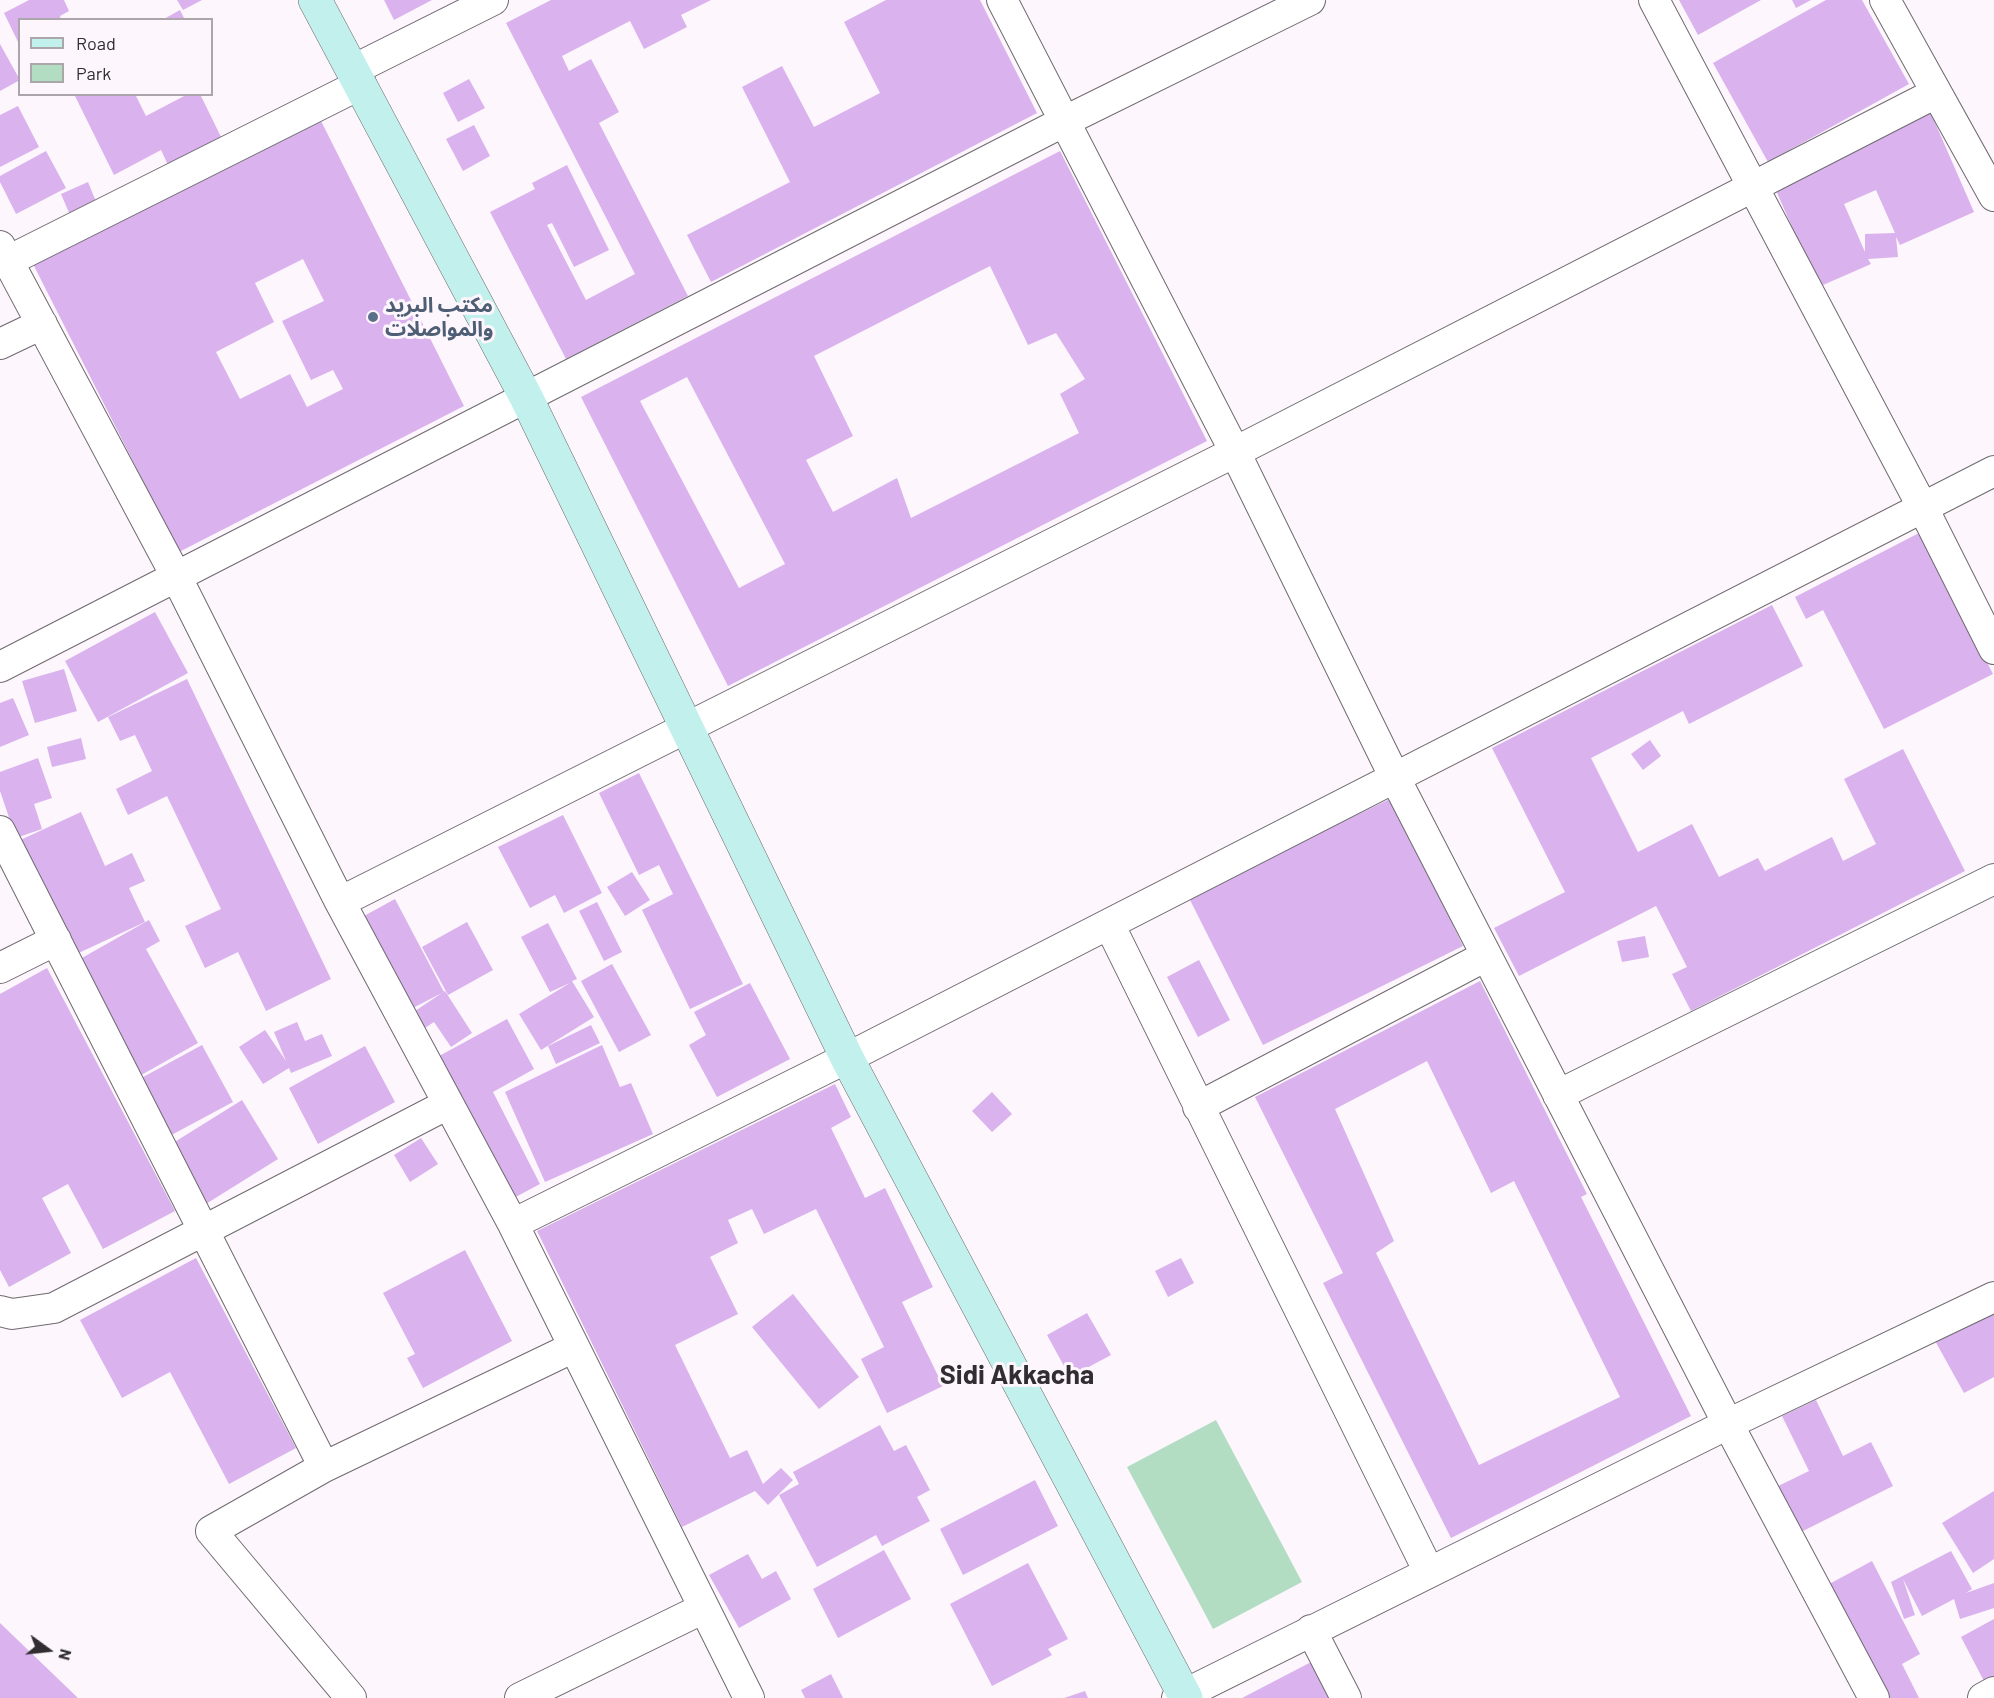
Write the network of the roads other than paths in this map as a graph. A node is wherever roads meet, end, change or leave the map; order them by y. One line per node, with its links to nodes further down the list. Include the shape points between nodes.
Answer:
1 (315, 0): 7 (main road)
2 (493, 0): 7 (street)
3 (1002, 0): 9 (street)
4 (1310, 0): 9 (street)
5 (1654, 0): 10 (street)
6 (1885, 0): 8 (street)
7 (357, 77): 12 (street); 15 (main road)
8 (1936, 93): 10 (street); 11 (street)
9 (1063, 122): 15 (street); 16 (street)
10 (1753, 186): 16 (street); 18 (street)
11 (1994, 196)
12 (4, 254): 13 (street)
13 (42, 324): 14 (street); 19 (street)
14 (0, 344)
15 (526, 396): 19 (street); 22 (main road)
16 (1235, 452): 22 (street); 23 (street)
17 (1994, 471): 18 (street)
18 (1923, 508): 20 (street); 23 (street)
19 (176, 576): 21 (street); 26 (street)
20 (1994, 649)
21 (0, 667)
22 (686, 726): 26 (street); 31 (main road)
23 (1395, 778): 27 (street); 29 (street)
24 (0, 831): 28 (street)
25 (1994, 879): 32 (street)
26 (340, 902): 33 (street)
27 (1109, 924): 31 (street); 34 (street)
28 (56, 940): 30 (street); 36 (street)
29 (1486, 956): 32 (street); 34 (street)
30 (0, 968)
31 (847, 1058): 35 (street); 46 (main road)
32 (1558, 1095): 40 (street)
33 (448, 1104): 35 (street); 36 (street)
34 (1198, 1107): 42 (street)
35 (513, 1224): 39 (street)
36 (204, 1230): 38 (street, via 54,1308 12,1314); 41 (street)
37 (1994, 1297): 40 (street)
38 (0, 1311)
39 (574, 1347): 41 (street); 43 (street)
40 (1728, 1424): 42 (street); 51 (street)
41 (324, 1467): 47 (street, via 211,1531)
42 (1429, 1572): 44 (street)
43 (704, 1608): 48 (street); 49 (street)
44 (1311, 1630): 46 (street); 50 (street)
45 (1994, 1692): 52 (street)
46 (1182, 1697)
47 (351, 1698)
48 (520, 1698)
49 (749, 1698)
50 (1346, 1698)
51 (1874, 1698)
52 (1983, 1698)

